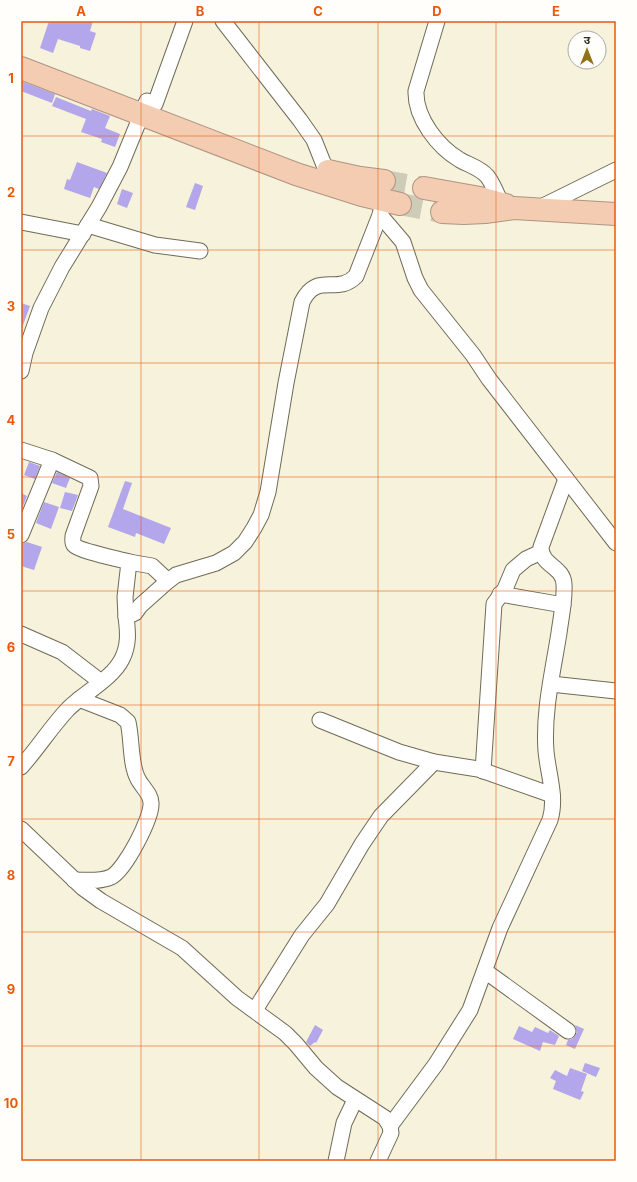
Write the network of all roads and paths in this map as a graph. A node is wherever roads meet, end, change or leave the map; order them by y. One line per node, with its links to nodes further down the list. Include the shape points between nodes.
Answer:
1 (223, 21): 7 (street, via 314,140)
2 (437, 21): 11 (street, via 416,91 418,110 442,146 487,176)
3 (180, 22): 6 (street)
4 (21, 53): 6 (highway)
5 (21, 68): 6 (highway)
6 (148, 107): 7 (highway); 10 (highway, via 296,174); 16 (street, via 120,167)
7 (326, 170): 10 (highway, via 360,178)
8 (616, 170): 12 (street)
9 (424, 188): 11 (highway)
10 (387, 200): 21 (street, via 421,290); 26 (street, via 356,276 340,285 315,287 306,294 302,302 268,492 254,528 234,553 216,563 181,573)
11 (506, 207): 12 (highway); 13 (highway, via 471,213)
12 (537, 210): 14 (highway)
13 (442, 212)
14 (616, 214)
15 (21, 222): 16 (street)
16 (85, 229): 17 (street, via 155,245); 18 (street, via 41,308)
17 (200, 251)
18 (21, 371)
19 (21, 450): 20 (street)
20 (52, 460): 22 (street); 25 (street, via 88,476 91,480 72,540 74,546)
21 (566, 479): 23 (street); 24 (street)
22 (21, 535)
23 (616, 543)
24 (541, 552): 27 (street, via 514,570); 28 (street, via 544,560 562,575)
25 (129, 562): 26 (street, via 152,566); 29 (street, via 125,597)
26 (168, 581): 29 (street, via 135,613)
27 (500, 594): 28 (street); 38 (street, via 492,609)
28 (563, 605): 32 (street)
29 (126, 617): 31 (street, via 126,651 116,668)
30 (21, 634): 31 (street, via 62,652)
31 (101, 682): 34 (street)
32 (551, 684): 33 (street); 39 (street, via 545,734)
33 (616, 691)
34 (79, 699): 37 (street); 41 (street, via 120,715 128,722 136,776 148,794 151,804 149,817 133,849 116,874 104,879)
35 (320, 720): 36 (street, via 371,742)
36 (434, 762): 38 (street); 43 (street, via 377,821 327,904 302,935)
37 (21, 767)
38 (483, 771): 39 (street)
39 (552, 795): 42 (street, via 550,820 508,910)
40 (21, 829): 41 (street)
41 (74, 880): 43 (street, via 101,902 182,948 237,998)
42 (485, 971): 44 (street); 46 (street, via 463,1024)
43 (255, 1010): 45 (street, via 296,1044 327,1079)
44 (568, 1030)
45 (355, 1100): 46 (street, via 385,1118); 47 (street, via 344,1123)
46 (390, 1126): 48 (street, via 390,1137)
47 (336, 1161)
48 (378, 1161)

